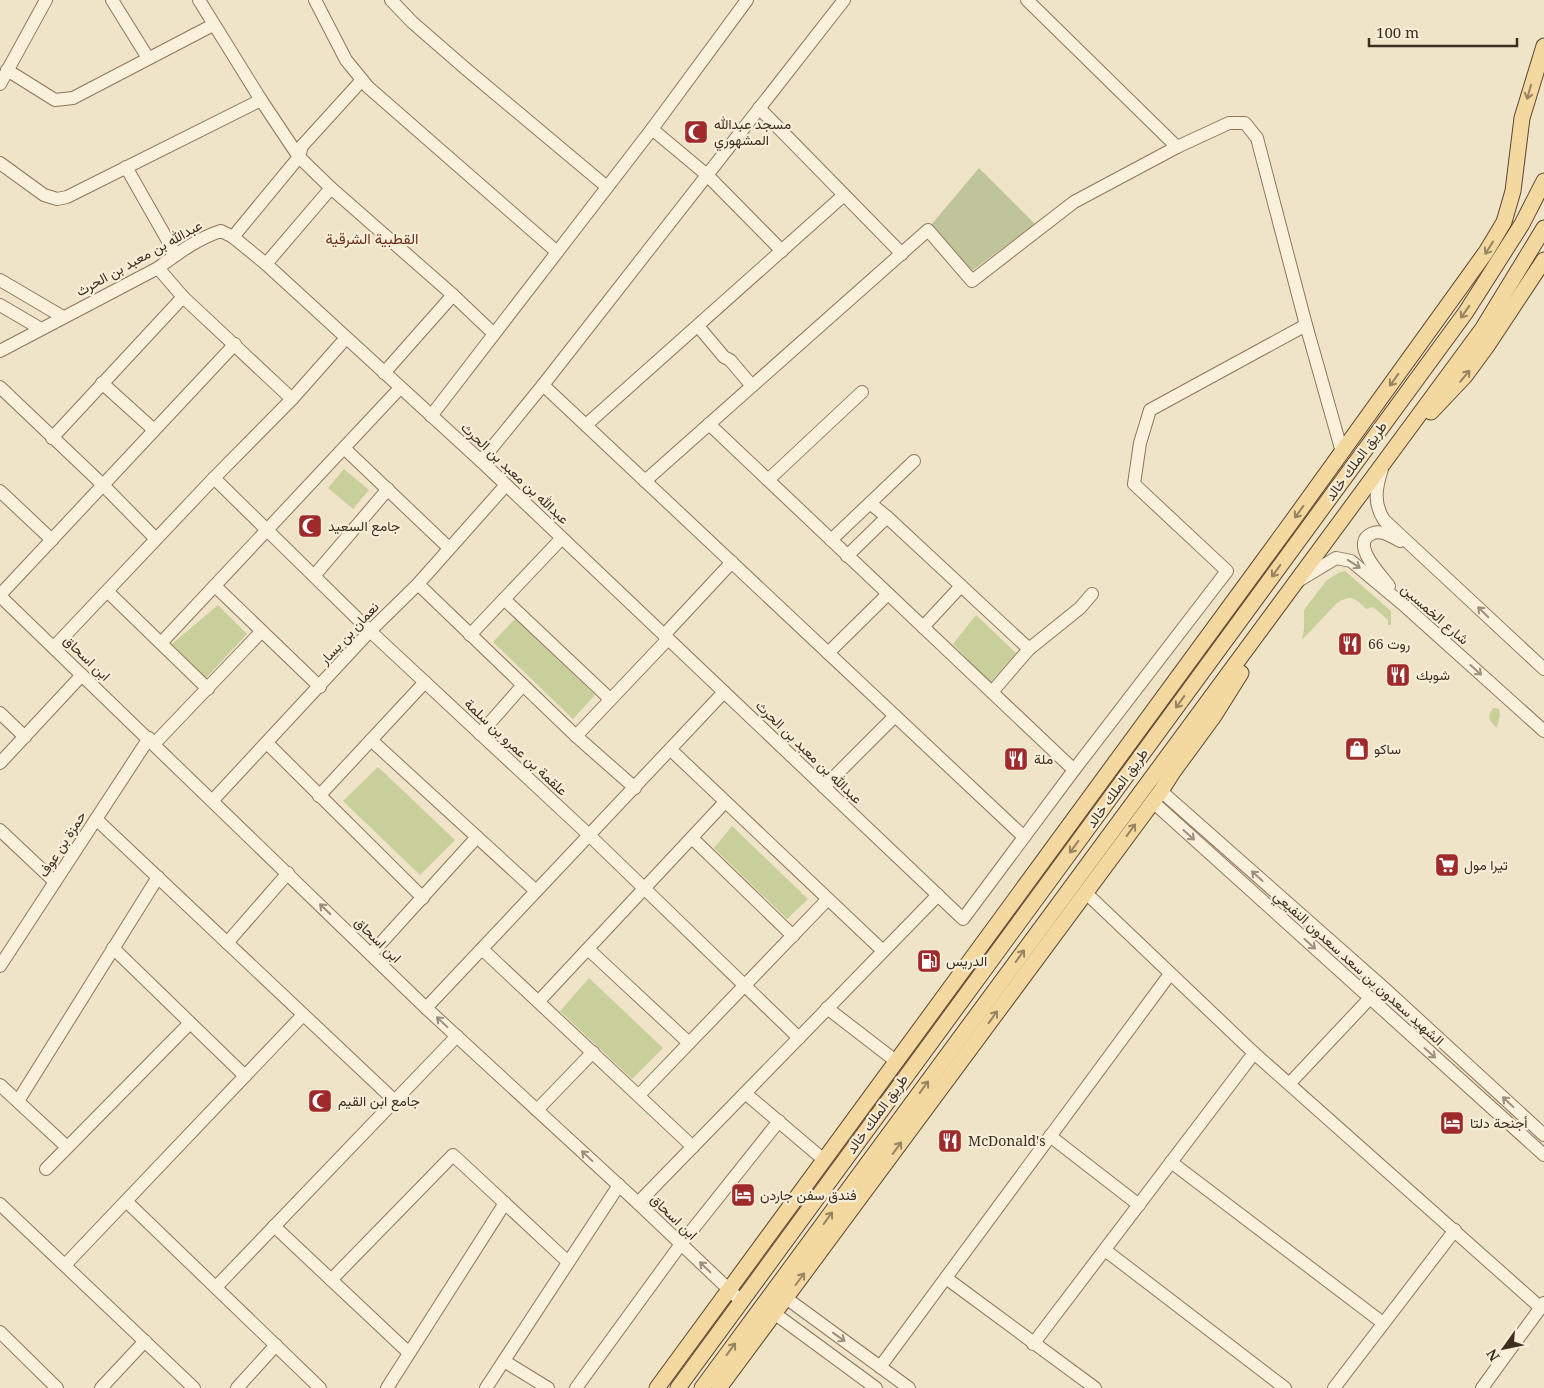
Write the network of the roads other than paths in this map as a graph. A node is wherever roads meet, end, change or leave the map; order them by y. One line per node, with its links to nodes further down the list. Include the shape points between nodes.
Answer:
1 (46, 0): 12 (street)
2 (112, 0): 11 (street)
3 (199, 0): 9 (street)
4 (314, 0): 13 (street, via 346,60)
5 (391, 0): 25 (street, via 466,69)
6 (746, 0): 17 (street)
7 (844, 0): 16 (street)
8 (1027, 0): 18 (street)
9 (213, 25): 11 (street); 15 (street)
10 (1544, 46): 62 (main road, one-way to 62, via 1522,118 1513,191 1504,222 1486,252)
11 (148, 58): 12 (street, via 73,98 63,100 55,100)
12 (8, 70): 14 (street)
13 (362, 80): 19 (street, via 302,146); 30 (street)
14 (0, 84)
15 (261, 100): 19 (street); 21 (street)
16 (759, 108): 22 (street); 26 (street)
17 (652, 129): 22 (street); 25 (street)
18 (1177, 147): 31 (street, via 1074,202 972,281 928,230); 41 (street, via 1228,123 1245,123 1257,138)
19 (299, 157): 24 (street); 28 (street)
20 (0, 163): 21 (street, via 44,195 57,199)
21 (126, 167): 32 (street)
22 (707, 175): 29 (street); 50 (street)
23 (1544, 181): 202 (main road, طريق الملك خالد, one-way to 202, via 1522,224 1466,312)
24 (331, 188): 34 (street); 37 (street)
25 (607, 188): 30 (street)
26 (844, 195): 29 (street); 31 (street)
27 (1544, 228): 65 (main road, طريق الملك خالد, via 1483,328)
28 (233, 237): 32 (street, عبدالله بن معبد بن الحرث, via 221,231 211,234); 34 (street, عبدالله بن معبد بن الحرث)
29 (782, 251): 42 (street)
30 (557, 252): 44 (street)
31 (902, 254): 51 (street)
32 (176, 255): 35 (street, عبدالله بن معبد بن الحرث)
33 (1544, 260): 65 (main road, one-way to 33, via 1465,376 1498,332)
34 (266, 264): 45 (street, عبدالله بن معبد بن الحرث)
35 (158, 268): 38 (street); 40 (street, عبدالله بن معبد بن الحرث)
36 (0, 280): 40 (street)
37 (453, 295): 44 (street); 48 (street)
38 (183, 297): 46 (street); 49 (street)
39 (0, 305): 43 (street)
40 (63, 317): 43 (street, عبدالله بن معبد بن الحرث)
41 (1306, 325): 62 (street); 124 (street, via 1150,410 1140,443 1134,484 1228,571)
42 (698, 326): 51 (street); 58 (street)
43 (41, 329): 47 (street, عبدالله بن معبد بن الحرث)
44 (494, 334): 56 (street)
45 (346, 338): 48 (street, عبدالله بن معبد بن الحرث); 55 (street)
46 (235, 344): 55 (street); 59 (street)
47 (0, 351)
48 (384, 373): 53 (street, عبدالله بن معبد بن الحرث)
49 (102, 383): 59 (street); 60 (street)
50 (543, 385): 58 (street); 63 (street)
51 (752, 386): 57 (street)
52 (0, 387): 60 (street)
53 (400, 388): 56 (street, عبدالله بن معبد بن الحرث); 61 (street)
54 (862, 392): 67 (street)
55 (292, 399): 66 (street)
56 (431, 416): 63 (street, عبدالله بن معبد بن الحرث)
57 (709, 424): 67 (street); 68 (street)
58 (586, 426): 68 (street)
59 (154, 430): 69 (street)
60 (52, 438): 69 (street)
61 (344, 448): 71 (street); 75 (street)
62 (1342, 452): 167 (main road, one-way to 167)
63 (481, 461): 70 (street, عبدالله بن معبد بن الحرث)
64 (914, 462): 73 (street)
65 (1384, 462): 81 (street, via 1377,486 1377,505 1384,520); 85 (main road, طريق الملك خالد)
66 (214, 478): 75 (street, علقمة بن عمرو بن سلمة); 77 (street)
67 (768, 480): 79 (street)
68 (645, 481): 83 (street)
69 (103, 485): 77 (street); 78 (street)
70 (506, 485): 76 (street, عبدالله بن معبد بن الحرث); 80 (street, نعمان بن يسار)
71 (388, 489): 80 (street); 84 (street)
72 (0, 491): 78 (street)
73 (870, 503): 74 (street); 79 (street)
74 (887, 517): 82 (street); 88 (street)
75 (268, 530): 84 (street, علقمة بن عمرو بن سلمة); 87 (street)
76 (562, 538): 93 (street); 99 (street, عبدالله بن معبد بن الحرث)
77 (156, 539): 89 (street)
78 (52, 540): 92 (street)
79 (831, 540): 82 (street)
80 (449, 548): 86 (street, نعمان بن يسار)
81 (1413, 548): 94 (street, via 1380,531 1366,536 1363,542 1370,562); 104 (street, one-way to 81)
82 (847, 556): 90 (street)
83 (732, 562): 99 (street); 103 (street)
84 (314, 576): 96 (street, علقمة بن عمرو بن سلمة)
85 (1296, 583): 94 (street, شارع الخمسين, one-way to 94, via 1336,558 1351,561); 128 (main road, via 1214,716); 224 (main road, طريق الملك خالد, one-way to 85)
86 (418, 584): 96 (street, نعمان بن يسار); 98 (street)
87 (215, 586): 97 (street); 100 (street)
88 (961, 586): 95 (street); 102 (street)
89 (107, 591): 100 (street); 101 (street)
90 (888, 594): 95 (street); 103 (street)
91 (1092, 594): 102 (street, via 1080,608)
92 (0, 595): 101 (street, ابن اسحاق)
93 (504, 598): 98 (street); 112 (street)
94 (1406, 608): 115 (street, شارع الخمسين, one-way to 115)
95 (923, 627): 111 (street)
96 (370, 631): 106 (street, علقمة بن عمرو بن سلمة); 108 (street, نعمان بن يسار)
97 (261, 632): 108 (street); 109 (street, حمزة بن عوف)
98 (470, 635): 107 (street)
99 (666, 637): 110 (street, عبدالله بن معبد بن الحرث); 112 (street)
100 (162, 643): 109 (street)
101 (54, 647): 105 (street, ابن اسحاق)
102 (1029, 649): 111 (street)
103 (828, 653): 114 (street)
104 (1544, 669)
105 (82, 675): 118 (street); 120 (street, ابن اسحاق)
106 (425, 682): 116 (street, علقمة بن عمرو بن سلمة); 119 (street)
107 (523, 685): 116 (street); 117 (street)
108 (320, 687): 121 (street, نعمان بن يسار)
109 (208, 689): 120 (street, حمزة بن عوف)
110 (724, 692): 122 (street); 125 (street, عبدالله بن معبد بن الحرث)
111 (992, 692): 124 (street)
112 (610, 699): 117 (street)
113 (0, 713): 118 (street)
114 (895, 716): 125 (street); 135 (street)
115 (1544, 732)
116 (480, 734): 133 (street, علقمة بن عمرو بن سلمة)
117 (576, 736): 126 (street)
118 (24, 737): 123 (street)
119 (371, 740): 127 (street); 134 (street)
120 (152, 741): 129 (street, ابن اسحاق); 131 (street, حمزة بن عوف)
121 (266, 743): 127 (street); 129 (street, نعمان بن يسار)
122 (670, 750): 126 (street); 130 (street)
123 (0, 763)
124 (1074, 770): 135 (street)
125 (824, 787): 143 (street, عبدالله بن معبد بن الحرث)
126 (635, 788): 133 (street)
127 (319, 796): 144 (street)
128 (1157, 797): 142 (main road, one-way to 128); 156 (street, الشهيد سعدون بن سعد سعدون النفيعي, one-way to 156); 177 (street, الشهيد سعدون بن سعد سعدون النفيعي, one-way to 128, via 1384,988)
129 (212, 800): 137 (street, ابن اسحاق)
130 (726, 802): 136 (street); 145 (street)
131 (96, 819): 138 (street); 139 (street, حمزة بن عوف)
132 (0, 830): 139 (street)
133 (589, 835): 140 (street, علقمة بن عمرو بن سلمة); 141 (street)
134 (477, 837): 141 (street); 144 (street)
135 (1024, 837): 143 (street, عبدالله بن معبد بن الحرث, via 963,919)
136 (692, 838): 140 (street); 146 (street)
137 (288, 873): 147 (street); 152 (street, ابن اسحاق, one-way to 137)
138 (158, 877): 147 (street); 148 (street)
139 (55, 882): 153 (street, حمزة بن عوف)
140 (645, 889): 150 (street); 155 (street, علقمة بن عمرو بن سلمة)
141 (536, 892): 149 (street)
142 (1085, 892): 154 (street); 201 (main road, one-way to 142)
143 (938, 895): 151 (street)
144 (423, 898): 152 (street)
145 (827, 900): 146 (street); 151 (street)
146 (793, 936): 155 (street)
147 (227, 943): 160 (street)
148 (113, 948): 161 (street); 174 (street)
149 (482, 949): 157 (street); 158 (street)
150 (588, 949): 157 (street); 164 (street)
151 (883, 951): 159 (street)
152 (371, 954): 158 (street, ابن اسحاق)
153 (0, 966)
154 (1170, 974): 166 (street); 178 (street)
155 (744, 985): 163 (street, علقمة بن عمرو بن سلمة); 164 (street)
156 (1370, 998): 169 (street); 181 (street, الشهيد سعدون بن سعد سعدون النفيعي, one-way to 181)
157 (539, 1001): 165 (street)
158 (426, 1008): 162 (street, ابن اسحاق, one-way to 158)
159 (827, 1008): 163 (street); 167 (street)
160 (304, 1015): 168 (street); 173 (street)
161 (190, 1023): 168 (street); 179 (street)
162 (457, 1036): 173 (street); 175 (street, ابن اسحاق)
163 (799, 1038): 171 (street)
164 (688, 1043): 172 (street)
165 (592, 1052): 172 (street); 175 (street)
166 (1254, 1053): 169 (street); 183 (street)
167 (896, 1062): 182 (main road)
168 (245, 1076): 186 (street)
169 (1290, 1084): 192 (street)
170 (0, 1085): 174 (street)
171 (745, 1093): 176 (street); 180 (street)
172 (639, 1095): 180 (street)
173 (395, 1100): 191 (street)
174 (18, 1101): 179 (street)
175 (537, 1110): 185 (street, ابن اسحاق, one-way to 175)
176 (779, 1121): 182 (street); 193 (street)
177 (1544, 1135)
178 (1050, 1136): 190 (street); 197 (street)
179 (67, 1147): 184 (street)
180 (693, 1147): 188 (street)
181 (1544, 1155)
182 (824, 1160): 200 (main road)
183 (1172, 1162): 190 (street); 205 (street)
184 (46, 1169)
185 (619, 1185): 188 (street, ابن اسحاق); 195 (street)
186 (126, 1201): 196 (street); 199 (street)
187 (504, 1203): 195 (street); 198 (street, via 452,1155); 210 (street)
188 (638, 1203): 193 (street, ابن اسحاق)
189 (0, 1204): 196 (street)
190 (1139, 1205): 194 (street)
191 (274, 1226): 198 (street); 199 (street)
192 (1455, 1230): 203 (street); 205 (street)
193 (681, 1244): 200 (street, ابن اسحاق, one-way to 193); 221 (street)
194 (1105, 1250): 208 (street); 229 (street)
195 (568, 1262): 211 (street)
196 (64, 1265): 207 (street)
197 (946, 1278): 208 (street); 212 (street)
198 (331, 1280): 210 (street)
199 (216, 1287): 209 (street)
200 (729, 1290): 202 (street, ابن اسحاق); 222 (main road)
201 (786, 1298): 204 (main road); 212 (street, one-way to 212)
202 (740, 1301): 223 (main road, طريق الملك خالد)
203 (1542, 1306): 231 (street)
204 (774, 1313): 225 (main road); 226 (street)
205 (1383, 1323): 230 (street)
206 (0, 1332): 214 (street)
207 (144, 1341): 213 (street); 215 (street)
208 (1033, 1344): 228 (street)
209 (276, 1345): 216 (street); 217 (street)
210 (409, 1353): 218 (street)
211 (504, 1361): 219 (street); 220 (street)
212 (880, 1367): 227 (street)
213 (192, 1387)
214 (57, 1388)
215 (101, 1388)
216 (237, 1388)
217 (320, 1388)
218 (387, 1388)
219 (486, 1388)
220 (548, 1388)
221 (576, 1388)
222 (657, 1388)
223 (678, 1388)
224 (702, 1388)
225 (718, 1388)
226 (876, 1388)
227 (909, 1388)
228 (1095, 1388)
229 (1285, 1388)
230 (1334, 1388)
231 (1482, 1388)

